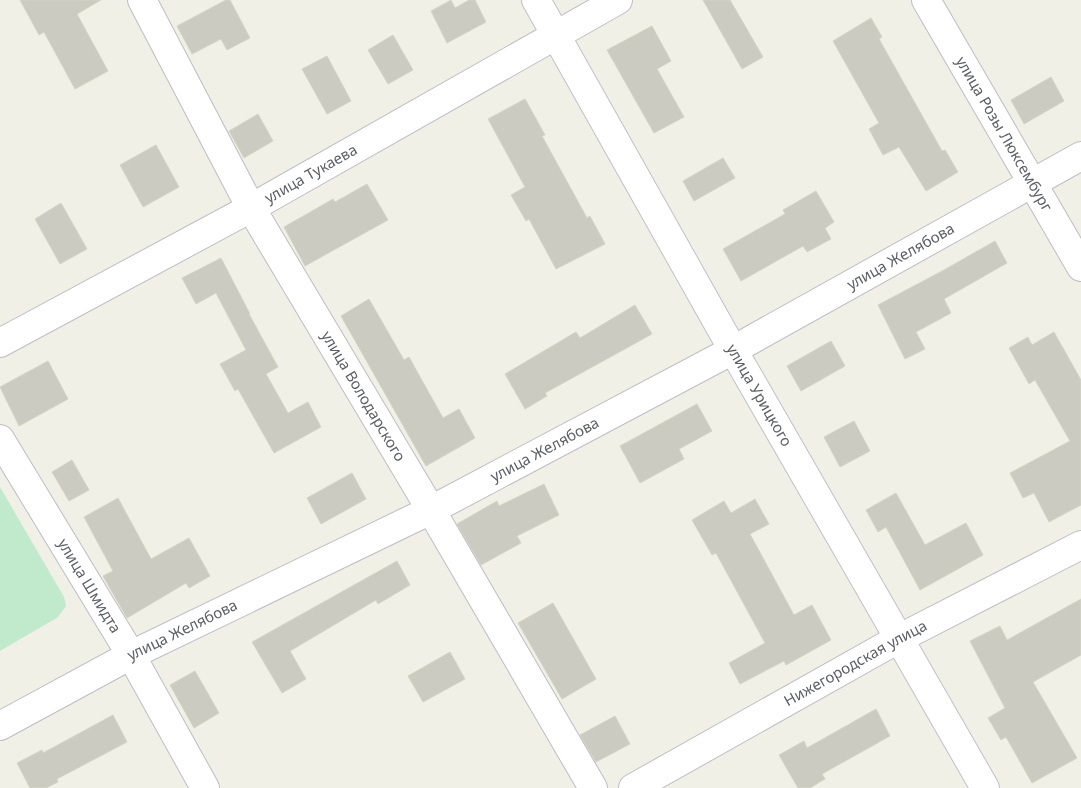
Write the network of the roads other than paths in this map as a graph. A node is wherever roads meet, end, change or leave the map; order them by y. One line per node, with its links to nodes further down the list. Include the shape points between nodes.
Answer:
1 (142, 0): 8 (street, улица Володарского)
2 (536, 0): 5 (street, улица Урицкого)
3 (618, 0): 5 (street, улица Тукаева)
4 (926, 0): 7 (street, улица Розы Люксембург)
5 (556, 36): 8 (street, улица Тукаева); 11 (street, улица Урицкого)
6 (1081, 156): 7 (street, улица Желябова)
7 (1031, 183): 9 (street, улица Розы Люксембург); 11 (street, улица Желябова)
8 (251, 208): 10 (street, улица Тукаева); 13 (street, улица Володарского)
9 (1081, 267)
10 (0, 343)
11 (733, 350): 13 (street, улица Желябова); 15 (street, улица Урицкого)
12 (0, 439): 16 (street, улица Шмидта)
13 (431, 510): 16 (street, улица Желябова); 19 (street, улица Володарского)
14 (1081, 545): 15 (street, Нижегородская улица)
15 (900, 638): 20 (street, Нижегородская улица); 21 (street, улица Урицкого)
16 (132, 654): 17 (street, улица Желябова); 18 (street, улица Шмидта)
17 (0, 726)
18 (205, 788)
19 (593, 788)
20 (633, 788)
21 (985, 788)

